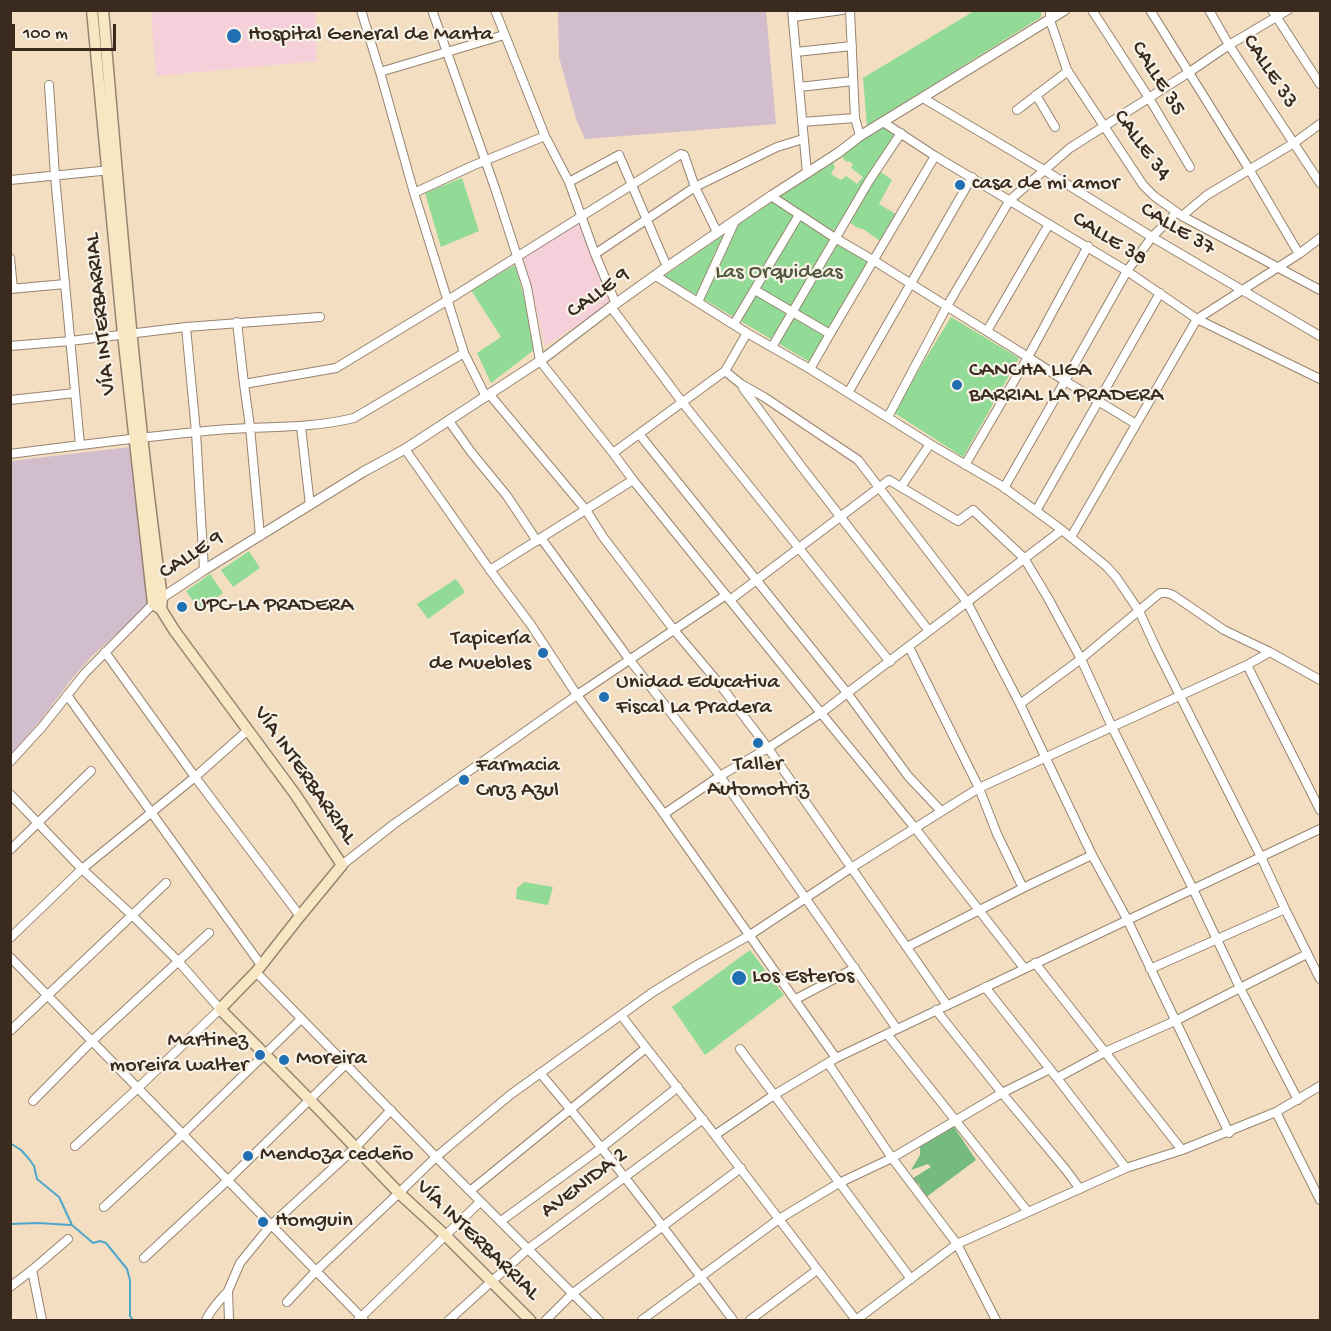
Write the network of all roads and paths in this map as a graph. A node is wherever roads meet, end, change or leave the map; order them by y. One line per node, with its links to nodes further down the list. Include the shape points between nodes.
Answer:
1 (92, 10): 47 (main road, VÍA INTERBARRIAL)
2 (103, 10): 47 (main road, VÍA INTERBARRIAL)
3 (361, 10): 22 (street)
4 (432, 10): 20 (street)
5 (495, 10): 16 (street)
6 (842, 10): 13 (street)
7 (850, 10): 18 (street)
8 (1065, 10): 15 (street, CALLE 9)
9 (1092, 10): 30 (street, CALLE 35)
10 (1150, 10): 23 (street)
11 (1209, 10): 17 (street, CALLE 33)
12 (1288, 10): 14 (street)
13 (792, 14): 19 (street)
14 (1274, 14): 17 (street); 25 (street)
15 (1050, 15): 21 (street, CALLE 34); 29 (street, CALLE 9)
16 (504, 35): 20 (street); 39 (street)
17 (1229, 45): 23 (street); 42 (street, CALLE 33)
18 (852, 46): 19 (street); 24 (street)
19 (796, 52): 27 (street)
20 (447, 53): 22 (street); 44 (street)
21 (1068, 71): 28 (street); 37 (street, CALLE 34)
22 (380, 72): 57 (street)
23 (1188, 73): 30 (street); 46 (street)
24 (854, 81): 27 (street); 32 (street)
25 (1320, 84)
26 (49, 85): 50 (street)
27 (799, 87): 33 (street)
28 (1036, 95): 31 (street); 36 (street)
29 (923, 98): 34 (street, CALLE 9); 48 (street, CALLE 37)
30 (1149, 98): 37 (street); 45 (street, CALLE 35)
31 (1017, 110)
32 (855, 118): 33 (street); 40 (street)
33 (802, 122): 41 (street)
34 (883, 122): 38 (street, CALLE 38); 40 (street, CALLE 9)
35 (1320, 124): 42 (street)
36 (1055, 127)
37 (1104, 127): 48 (street); 61 (street, CALLE 34, via 1143,185)
38 (901, 133): 43 (street, CALLE 38); 68 (street)
39 (545, 136): 44 (street); 53 (street)
40 (860, 136): 49 (street, CALLE 9)
41 (803, 139): 49 (street); 56 (street, via 777,147)
42 (1294, 143): 46 (street); 54 (street, CALLE 33)
43 (935, 156): 51 (street, CALLE 38); 75 (street)
44 (486, 160): 57 (street); 73 (street)
45 (1190, 166)
46 (1249, 169): 61 (street); 72 (street)
47 (112, 170): 50 (street); 99 (main road, VÍA INTERBARRIAL)
48 (1044, 170): 59 (street); 67 (street, CALLE 37)
49 (807, 172): 58 (street, CALLE 9)
50 (55, 176): 52 (street); 81 (street)
51 (972, 177): 59 (street, CALLE 38); 80 (street)
52 (10, 180)
53 (569, 182): 55 (street, via 619,155); 62 (street)
54 (1320, 183)
55 (632, 185): 56 (street, via 681,154); 62 (street); 64 (street)
56 (695, 187): 64 (street); 66 (street)
57 (414, 193): 87 (street)
58 (771, 196): 60 (street); 63 (street, CALLE 9)
59 (1010, 200): 65 (street, CALLE 38); 90 (street)
60 (799, 215): 68 (street); 83 (street)
61 (1179, 215): 67 (street); 77 (street, CALLE 34)
62 (581, 217): 71 (street); 73 (street)
63 (735, 219): 66 (street, CALLE 9); 88 (street)
64 (646, 220): 71 (street); 76 (street)
65 (1049, 224): 70 (street, CALLE 38); 97 (street)
66 (717, 232): 76 (street, CALLE 9)
67 (1152, 237): 78 (street); 84 (street, CALLE 37)
68 (835, 238): 75 (street); 91 (street)
69 (1320, 238): 72 (street)
70 (1089, 246): 78 (street, CALLE 38); 106 (street)
71 (595, 254): 89 (street)
72 (1299, 254): 77 (street)
73 (517, 257): 87 (street); 107 (street, via 527,287)
74 (10, 258): 82 (street)
75 (873, 260): 80 (street); 100 (street)
76 (667, 267): 79 (street, CALLE 9)
77 (1277, 267): 84 (street); 85 (street, CALLE 34)
78 (1127, 271): 86 (street, CALLE 38); 111 (street)
79 (656, 276): 88 (street); 89 (street, CALLE 9)
80 (910, 283): 90 (street); 115 (street)
81 (65, 284): 82 (street); 102 (street)
82 (12, 289)
83 (755, 290): 91 (street); 95 (street)
84 (1242, 290): 93 (street); 101 (street, CALLE 37)
85 (1320, 290)
86 (1160, 293): 93 (street, CALLE 38); 118 (street)
87 (448, 300): 105 (street); 112 (street, via 336,368)
88 (698, 302): 95 (street)
89 (614, 306): 107 (street, CALLE 9); 119 (street)
90 (947, 306): 97 (street); 120 (street)
91 (792, 312): 100 (street); 104 (street)
92 (320, 317): 94 (street)
93 (1197, 319): 110 (street, CALLE 38); 122 (street)
94 (237, 322): 96 (street); 112 (street)
95 (734, 324): 98 (street)
96 (186, 327): 99 (street); 125 (street)
97 (987, 331): 106 (street)
98 (747, 333): 104 (street); 109 (street)
99 (128, 334): 102 (street); 127 (main road, VÍA INTERBARRIAL)
100 (830, 334): 108 (street)
101 (1320, 336)
102 (70, 341): 103 (street); 114 (street)
103 (10, 346)
104 (772, 347): 108 (street)
105 (464, 353): 116 (street); 123 (street, via 354,418)
106 (1028, 357): 111 (street); 133 (street)
107 (540, 361): 116 (street, CALLE 9); 131 (street)
108 (810, 369): 115 (street)
109 (724, 371): 113 (street); 119 (street)
110 (1319, 376)
111 (1065, 381): 118 (street); 137 (street)
112 (244, 384): 124 (street)
113 (741, 384): 135 (street, via 858,460); 141 (street)
114 (75, 393): 117 (street); 129 (street)
115 (848, 393): 120 (street)
116 (488, 396): 121 (street, CALLE 9); 139 (street)
117 (10, 400)
118 (1098, 401): 122 (street); 140 (street)
119 (682, 402): 126 (street); 146 (street)
120 (888, 417): 128 (street)
121 (449, 421): 130 (street, CALLE 9); 145 (street)
122 (1136, 424): 144 (street)
123 (301, 426): 124 (street); 138 (street)
124 (250, 428): 125 (street); 143 (street)
125 (196, 432): 127 (street); 148 (street)
126 (639, 434): 131 (street); 150 (street)
127 (139, 437): 129 (street); 153 (main road, VÍA INTERBARRIAL)
128 (930, 444): 133 (street); 136 (street)
129 (80, 445): 132 (street)
130 (405, 449): 138 (street, CALLE 9); 149 (street)
131 (614, 453): 134 (street)
132 (10, 454)
133 (965, 465): 137 (street)
134 (633, 480): 139 (street); 151 (street)
135 (880, 487): 136 (street, via 889,480); 141 (street); 152 (street)
136 (901, 487): 147 (street, via 958,521 973,510)
137 (1004, 488): 140 (street)
138 (310, 505): 143 (street, CALLE 9)
139 (586, 510): 145 (street); 155 (street)
140 (1036, 511): 142 (street)
141 (841, 517): 146 (street); 156 (street)
142 (1062, 530): 144 (street); 147 (street)
143 (260, 536): 148 (street, CALLE 9)
144 (1071, 537): 154 (street, via 1106,566)
145 (539, 540): 149 (street); 161 (street)
146 (799, 549): 150 (street); 162 (street)
147 (1024, 558): 152 (street); 160 (street)
148 (204, 570): 153 (street, CALLE 9)
149 (490, 570): 167 (street)
150 (756, 580): 151 (street); 165 (street)
151 (728, 597): 155 (street); 170 (street)
152 (967, 602): 156 (street); 169 (street)
153 (159, 604): 158 (street); 172 (main road, VÍA INTERBARRIAL)
154 (1139, 611): 159 (street, via 1155,596 1167,593 1224,630); 160 (street); 168 (street)
155 (674, 630): 161 (street); 173 (street)
156 (929, 632): 157 (street)
157 (909, 647): 162 (street); 179 (street)
158 (105, 652): 166 (street); 178 (street)
159 (1270, 652): 163 (street); 164 (street)
160 (1081, 659): 169 (street); 171 (street)
161 (629, 660): 167 (street); 177 (street)
162 (890, 662): 165 (street)
163 (1247, 665): 168 (street); 181 (street)
164 (1320, 680)
165 (848, 693): 170 (street); 182 (street, via 909,776)
166 (67, 695): 175 (street); 183 (street)
167 (577, 695): 184 (street); 191 (street)
168 (1180, 695): 171 (street); 190 (street)
169 (1020, 704): 174 (street)
170 (821, 713): 173 (street); 186 (street)
171 (1112, 727): 174 (street); 196 (street)
172 (248, 730): 178 (street); 191 (main road, VÍA INTERBARRIAL)
173 (768, 748): 177 (street); 192 (street)
174 (1045, 757): 179 (street); 189 (street)
175 (10, 762)
176 (91, 771): 185 (street)
177 (720, 776): 184 (street); 197 (street)
178 (195, 777): 183 (street); 201 (street)
179 (979, 788): 182 (street); 195 (street)
180 (10, 794): 185 (street)
181 (1320, 810)
182 (941, 811): 186 (street)
183 (150, 812): 193 (street); 214 (street)
184 (664, 814): 204 (street)
185 (38, 822): 188 (street); 193 (street)
186 (915, 828): 192 (street); 199 (street)
187 (1320, 829): 190 (street)
188 (10, 850)
189 (1092, 855): 195 (street); 202 (street)
190 (1262, 856): 196 (street); 198 (street)
191 (342, 865): 201 (main road, VÍA INTERBARRIAL)
192 (851, 868): 197 (street); 207 (street)
193 (82, 869): 200 (street); 205 (street)
194 (166, 883): 200 (street)
195 (1023, 888): 199 (street)
196 (1193, 889): 202 (street); 206 (street)
197 (805, 898): 204 (street); 212 (street)
198 (1285, 909): 206 (street); 208 (street)
199 (979, 910): 207 (street); 213 (street)
200 (133, 916): 210 (street); 219 (street)
201 (300, 916): 214 (main road, VÍA INTERBARRIAL)
202 (1127, 919): 211 (street); 215 (street)
203 (208, 933): 210 (street)
204 (750, 935): 220 (street); 224 (street, via 697,964)
205 (10, 938)
206 (1217, 938): 215 (street); 218 (street)
207 (907, 947): 221 (street)
208 (1307, 954): 216 (street); 218 (street)
209 (10, 957): 219 (street)
210 (178, 961): 222 (street); 230 (street)
211 (1035, 963): 213 (street); 233 (street)
212 (855, 968): 220 (street); 227 (street)
213 (1024, 968): 217 (street)
214 (259, 969): 222 (main road, VÍA INTERBARRIAL); 225 (street)
215 (1150, 969): 226 (street)
216 (1320, 977)
217 (985, 987): 221 (street); 238 (street)
218 (1240, 988): 226 (street); 247 (street)
219 (49, 995): 228 (street); 230 (street)
220 (796, 999): 235 (street)
221 (947, 1005): 223 (street)
222 (220, 1009): 234 (main road, VÍA INTERBARRIAL); 242 (street)
223 (936, 1010): 227 (street); 244 (street)
224 (621, 1015): 231 (street); 239 (street)
225 (301, 1019): 234 (street); 237 (street)
226 (1175, 1021): 233 (street); 254 (street)
227 (897, 1029): 229 (street)
228 (10, 1031)
229 (887, 1034): 235 (street); 253 (street)
230 (93, 1040): 242 (street); 248 (street)
231 (646, 1048): 243 (street); 249 (street)
232 (740, 1049): 245 (street)
233 (1106, 1052): 240 (street); 260 (street)
234 (265, 1055): 246 (main road, VÍA INTERBARRIAL); 255 (street)
235 (836, 1058): 236 (street)
236 (828, 1062): 245 (street); 262 (street)
237 (346, 1064): 246 (street); 250 (street)
238 (1050, 1069): 240 (street); 244 (street)
239 (540, 1073): 249 (street); 261 (street)
240 (1057, 1078): 264 (street)
241 (1320, 1086): 247 (street)
242 (139, 1087): 255 (street); 257 (street)
243 (678, 1087): 252 (street); 259 (street)
244 (1002, 1093): 253 (street); 268 (street)
245 (774, 1095): 256 (street); 267 (street)
246 (309, 1099): 258 (main road, VÍA INTERBARRIAL); 266 (street)
247 (1298, 1100): 251 (street)
248 (33, 1101)
249 (570, 1109): 259 (street); 269 (street)
250 (391, 1110): 258 (street); 261 (street)
251 (1276, 1112): 254 (street); 271 (street)
252 (703, 1119): 256 (street); 265 (street, AVENIDA 2)
253 (956, 1120): 262 (street); 274 (street)
254 (1229, 1132): 260 (street)
255 (183, 1133): 266 (street); 273 (street)
256 (715, 1135): 263 (street)
257 (75, 1146)
258 (356, 1147): 270 (main road, VÍA INTERBARRIAL); 277 (street)
259 (600, 1148): 265 (street); 276 (street)
260 (1182, 1150): 264 (street)
261 (436, 1157): 269 (street); 270 (street)
262 (892, 1158): 267 (street); 281 (street)
263 (741, 1168): 275 (street); 278 (street)
264 (1126, 1168): 268 (street)
265 (624, 1178): 278 (street); 282 (street, AVENIDA 2)
266 (228, 1180): 277 (street); 283 (street)
267 (839, 1184): 275 (street); 288 (street)
268 (1080, 1189): 274 (street)
269 (470, 1191): 272 (street)
270 (399, 1193): 279 (main road, VÍA INTERBARRIAL); 286 (street)
271 (1320, 1200)
272 (480, 1202): 276 (street); 279 (street)
273 (104, 1207)
274 (1028, 1212): 281 (street)
275 (779, 1219): 285 (street); 287 (street)
276 (501, 1221): 282 (street)
277 (272, 1225): 286 (street); 291 (street, via 240,1263)
278 (662, 1226): 287 (street); 292 (street)
279 (446, 1236): 289 (main road, VÍA INTERBARRIAL); 294 (street)
280 (68, 1239): 284 (street)
281 (957, 1245): 288 (street); 306 (street)
282 (528, 1249): 289 (street, AVENIDA 2); 292 (street)
283 (144, 1258)
284 (32, 1270): 290 (street); 295 (street)
285 (818, 1270): 304 (street); 305 (street)
286 (316, 1271): 293 (street); 294 (street)
287 (700, 1277): 302 (street); 303 (street)
288 (911, 1279): 305 (street)
289 (491, 1281): 298 (street, AVENIDA 2); 299 (main road, VÍA INTERBARRIAL)
290 (10, 1287)
291 (228, 1291): 296 (street); 297 (street)
292 (573, 1293): 300 (street); 301 (street)
293 (287, 1302)
294 (361, 1319)
295 (42, 1320)
296 (206, 1320)
297 (229, 1320)
298 (449, 1320)
299 (530, 1320)
300 (546, 1320)
301 (599, 1320)
302 (642, 1320)
303 (733, 1320)
304 (750, 1320)
305 (856, 1320)
306 (996, 1320)

